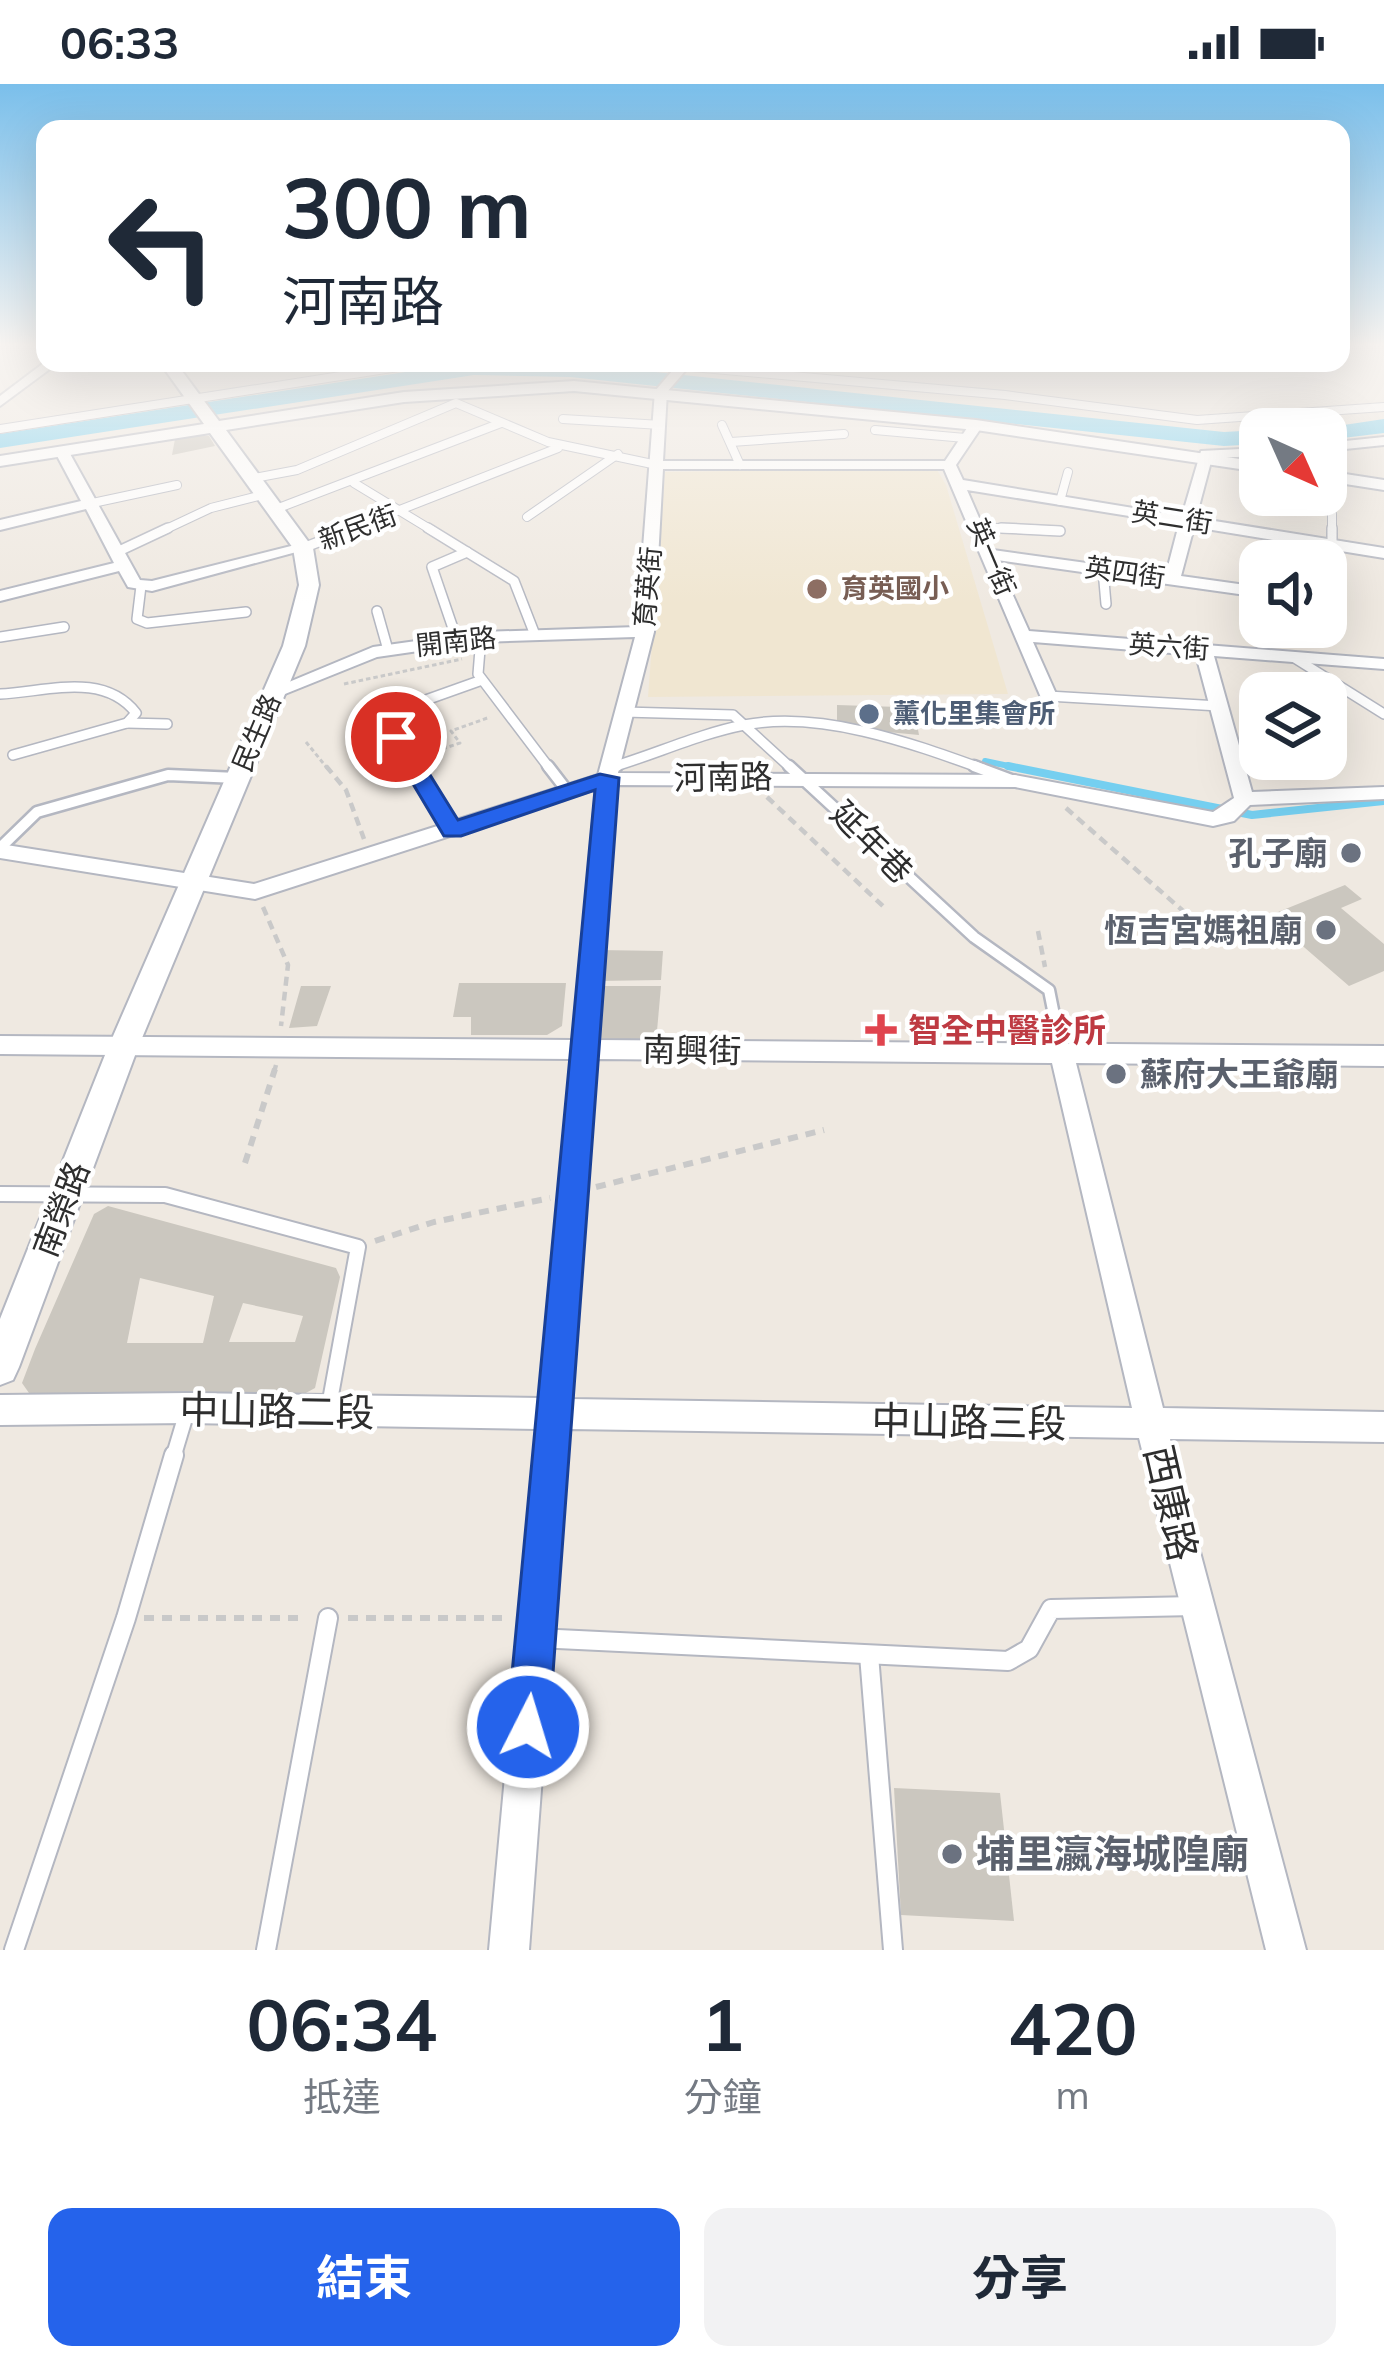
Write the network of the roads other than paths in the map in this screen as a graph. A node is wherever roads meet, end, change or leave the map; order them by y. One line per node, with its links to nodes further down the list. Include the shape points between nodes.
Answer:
1 (190, 430): 16 (street)
2 (217, 430): 31 (street)
3 (392, 430): 31 (lane, via 297,470)
4 (484, 430): 27 (lane)
5 (522, 430): 15 (lane)
6 (660, 430): 22 (street, 育英街)
7 (725, 430): 13 (lane)
8 (883, 430): 10 (lane)
9 (962, 430): 10 (street)
10 (970, 431): 19 (street); 24 (street)
11 (844, 434): 13 (lane)
12 (1384, 441): 14 (street)
13 (731, 442): 23 (lane)
14 (1347, 445)
15 (568, 446): 17 (lane); 34 (lane, 新民街)
16 (62, 452): 20 (street); 33 (street)
17 (618, 454): 22 (lane); 35 (lane)
18 (1239, 454): 19 (street)
19 (1205, 458): 21 (street); 36 (street)
20 (0, 461)
21 (1239, 463)
22 (657, 465): 23 (street); 57 (street, 育英街)
23 (740, 465): 24 (street)
24 (949, 465): 28 (street, 英一街)
25 (1068, 472): 32 (lane)
26 (1347, 479): 29 (street)
27 (354, 483): 31 (lane); 34 (lane)
28 (959, 484): 32 (street, 英二街); 38 (street, 英一街)
29 (1384, 484)
30 (177, 485): 33 (lane)
31 (266, 494): 43 (street); 47 (lane, via 199,513)
32 (1060, 501): 36 (street, 英二街)
33 (88, 504): 37 (street); 47 (street)
34 (402, 511): 43 (lane, 新民街); 44 (lane)
35 (526, 517)
36 (1185, 520): 40 (street, 英二街); 49 (street)
37 (0, 525)
38 (979, 527): 39 (lane); 46 (street, 英一街)
39 (1060, 531)
40 (1293, 539): 41 (street, 英二街)
41 (1299, 540)
42 (1347, 547): 45 (street, 英二街)
43 (303, 548): 50 (street, 新民街); 68 (street, 民生路, via 309,585)
44 (467, 552): 58 (lane, via 514,581); 62 (lane, via 432,567)
45 (1384, 553)
46 (991, 554): 48 (street, 英四街); 59 (street, 英一街)
47 (122, 558): 50 (street); 52 (street)
48 (1102, 570): 49 (street, 英四街); 53 (lane)
49 (1172, 580): 51 (street, 英四街)
50 (141, 586): 55 (lane, via 137,619 147,623)
51 (1239, 589)
52 (0, 596)
53 (1106, 604)
54 (377, 611): 63 (lane)
55 (246, 612)
56 (64, 627): 60 (lane)
57 (645, 632): 58 (street, 開南路); 72 (street, 育英街)
58 (535, 635): 61 (street, 開南路)
59 (1025, 636): 64 (street, 英六街); 70 (street, 英一街)
60 (0, 637)
61 (481, 637): 62 (street, 開南路); 67 (lane)
62 (457, 640): 63 (street, 開南路)
63 (388, 650): 68 (street, 開南路)
64 (1204, 650): 65 (street, 英六街); 71 (street)
65 (1286, 651): 66 (street, 英六街); 73 (lane)
66 (1384, 664)
67 (482, 680): 82 (lane); 85 (lane, via 381,716)
68 (274, 692): 80 (street, 民生路)
69 (0, 694): 74 (lane, via 110,687 136,713)
70 (1048, 697): 71 (lane)
71 (1219, 706): 84 (street)
72 (623, 712): 76 (lane, via 733,716); 78 (street, 育英街)
73 (1384, 714)
74 (127, 723): 75 (lane); 77 (lane)
75 (167, 724)
76 (746, 724): 78 (lane); 79 (lane, 延年巷); 81 (lane, via 803,720)
77 (13, 755)
78 (608, 773): 79 (street, 河南路); 82 (street, 河南路); 89 (street, 育英街)
79 (806, 776): 81 (street, 河南路); 91 (lane, 延年巷, via 974,938 1049,990)
80 (238, 778): 86 (lane, via 168,775 37,812); 87 (street, 民生路)
81 (1015, 781): 84 (street, 河南路, via 1197,818 1227,816)
82 (568, 792): 85 (street, 河南路)
83 (1384, 794): 84 (street, 河南路)
84 (1244, 799)
85 (453, 830): 87 (street, 河南路, via 255,892)
86 (0, 849): 87 (street, 河南路)
87 (190, 885): 90 (street, 民生路)
88 (1, 1042): 90 (street, 南興街)
89 (585, 1049): 90 (street, 南興街); 91 (street, 南興街); 98 (street, 育英街)
90 (122, 1050): 93 (street, 南榮路)
91 (1062, 1054): 92 (street, 南興街); 100 (street, 西康路)
92 (1384, 1056)
93 (68, 1193): 94 (lane); 95 (street, 南榮路); 99 (lane, via 165,1196 358,1247)
94 (0, 1194)
95 (0, 1367)
96 (188, 1408): 97 (street, 中山路二段); 99 (street, 中山路二段); 106 (lane)
97 (0, 1410)
98 (554, 1413): 99 (street, 中山路二段); 100 (street, 中山路三段); 104 (street, 育英街)
99 (328, 1414)
100 (1153, 1425): 101 (street, 中山路三段); 102 (street, 西康路)
101 (1384, 1427)
102 (1195, 1606): 105 (lane, via 1051,1609 1029,1649 1007,1661); 110 (street, 西康路)
103 (328, 1618): 107 (lane)
104 (536, 1638): 105 (lane); 108 (street, 育英街)
105 (868, 1655): 109 (lane)
106 (14, 1950)
107 (266, 1950)
108 (509, 1950)
109 (893, 1950)
110 (1286, 1950)

